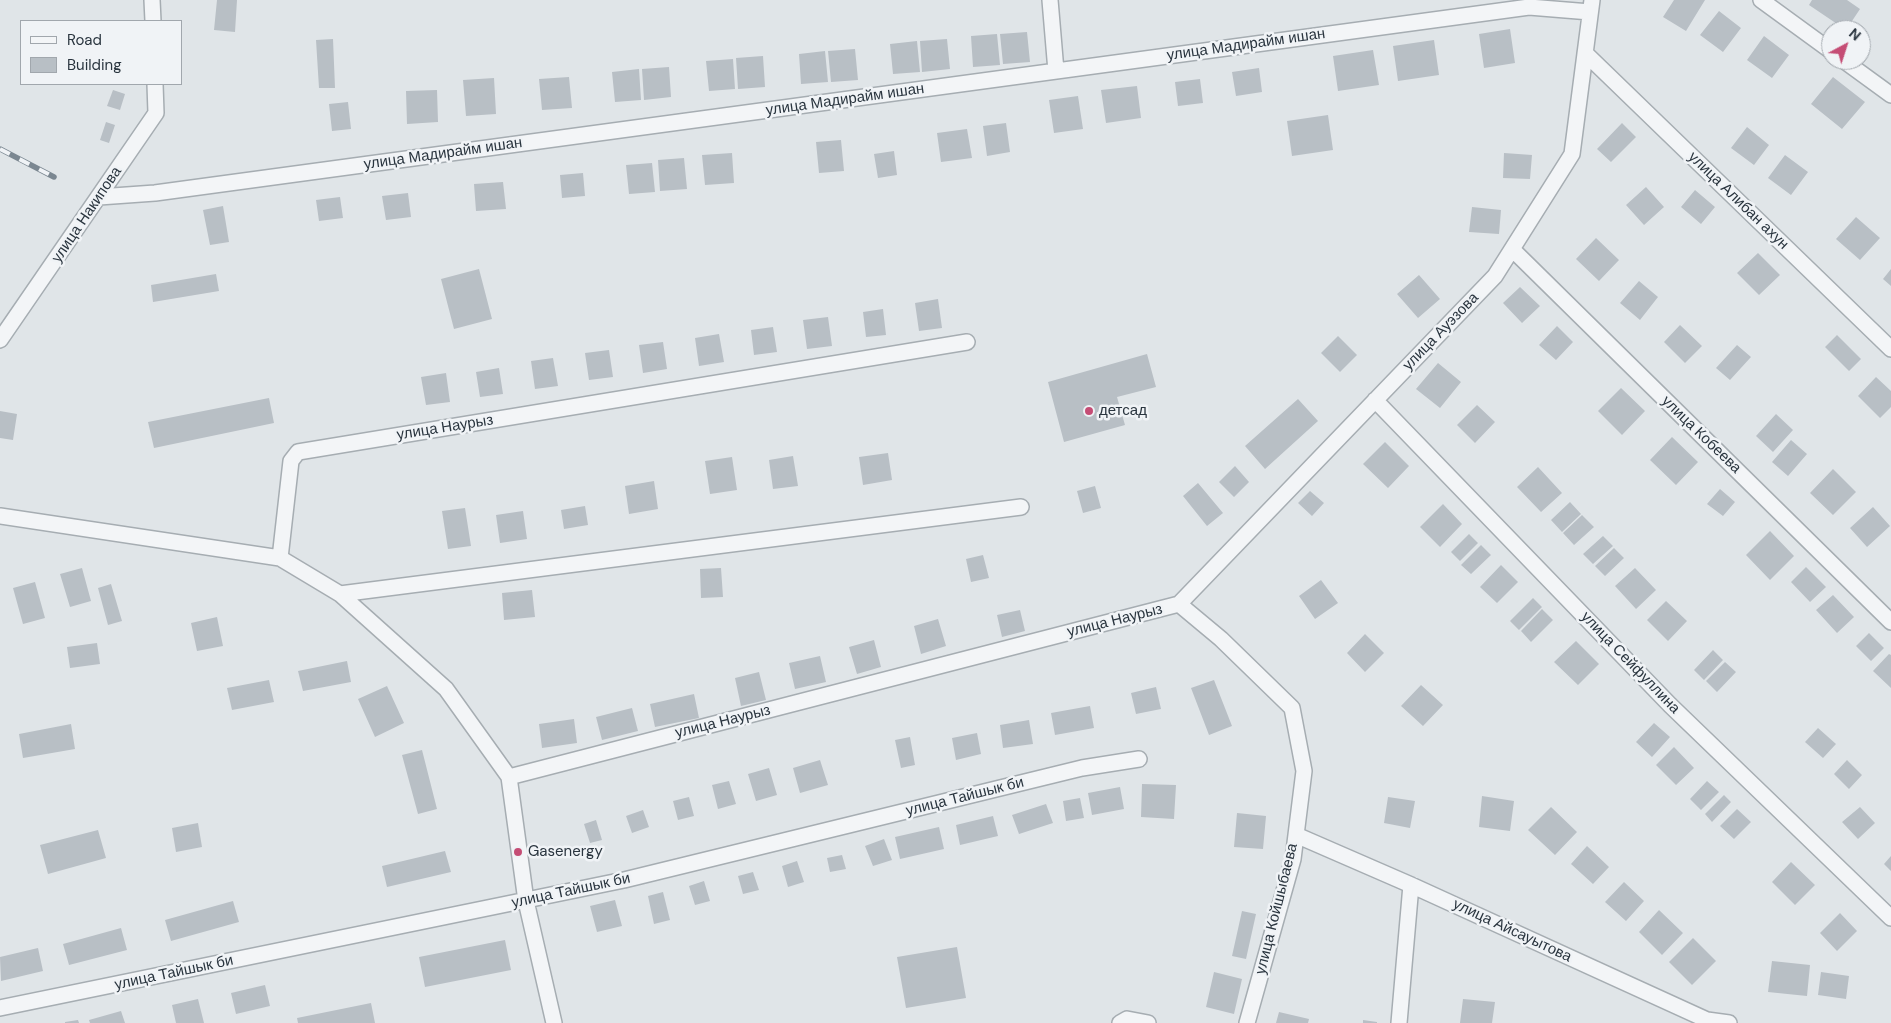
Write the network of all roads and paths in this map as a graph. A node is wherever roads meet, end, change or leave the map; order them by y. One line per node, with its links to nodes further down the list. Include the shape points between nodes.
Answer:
1 (152, 0): 5 (street)
2 (1050, 0): 9 (street)
3 (1761, 0): 6 (street)
4 (1591, 6): 7 (street, улица Ауэзова); 9 (street, улица Мадирайм ишан, via 1529,7)
5 (153, 20)
6 (1821, 44)
7 (1585, 53): 13 (street, улица Ауэзова, via 1572,154); 16 (street, улица Алибан ахун)
8 (1857, 70): 11 (street)
9 (1056, 71): 12 (street, улица Мадирайм ишан, via 165,192)
10 (155, 85): 12 (street, улица Накипова, via 156,113)
11 (1891, 95)
12 (99, 197): 14 (street, улица Накипова)
13 (1512, 249): 17 (street, улица Ауэзова, via 1495,276); 23 (street, улица Кобеева)
14 (0, 340)
15 (967, 342): 20 (street, улица Наурыз, via 298,452 292,460)
16 (1891, 349)
17 (1375, 400): 22 (street, улица Ауэзова); 29 (street, улица Сейфуллина, via 1670,705)
18 (1021, 507): 21 (street)
19 (0, 516): 20 (street)
20 (280, 558): 21 (street)
21 (340, 594): 25 (street, via 446,689)
22 (1179, 604): 25 (street, улица Наурыз); 26 (street, улица Койшыбаева, via 1221,639 1292,708 1304,770)
23 (1891, 622)
24 (1139, 759): 28 (street, улица Тайшык би, via 1082,768)
25 (509, 777): 28 (street)
26 (1296, 835): 27 (street, улица Айсауытова); 34 (street, улица Койшыбаева, via 1293,860)
27 (1411, 885): 35 (street); 36 (street, улица Айсауытова, via 1707,1020)
28 (526, 901): 30 (street, улица Тайшык би); 31 (street)
29 (1891, 918)
30 (0, 1008)
31 (554, 1023)
32 (1120, 1023): 33 (street, via 1127,1019)
33 (1148, 1023)
34 (1247, 1023)
35 (1400, 1023)
36 (1729, 1023)

